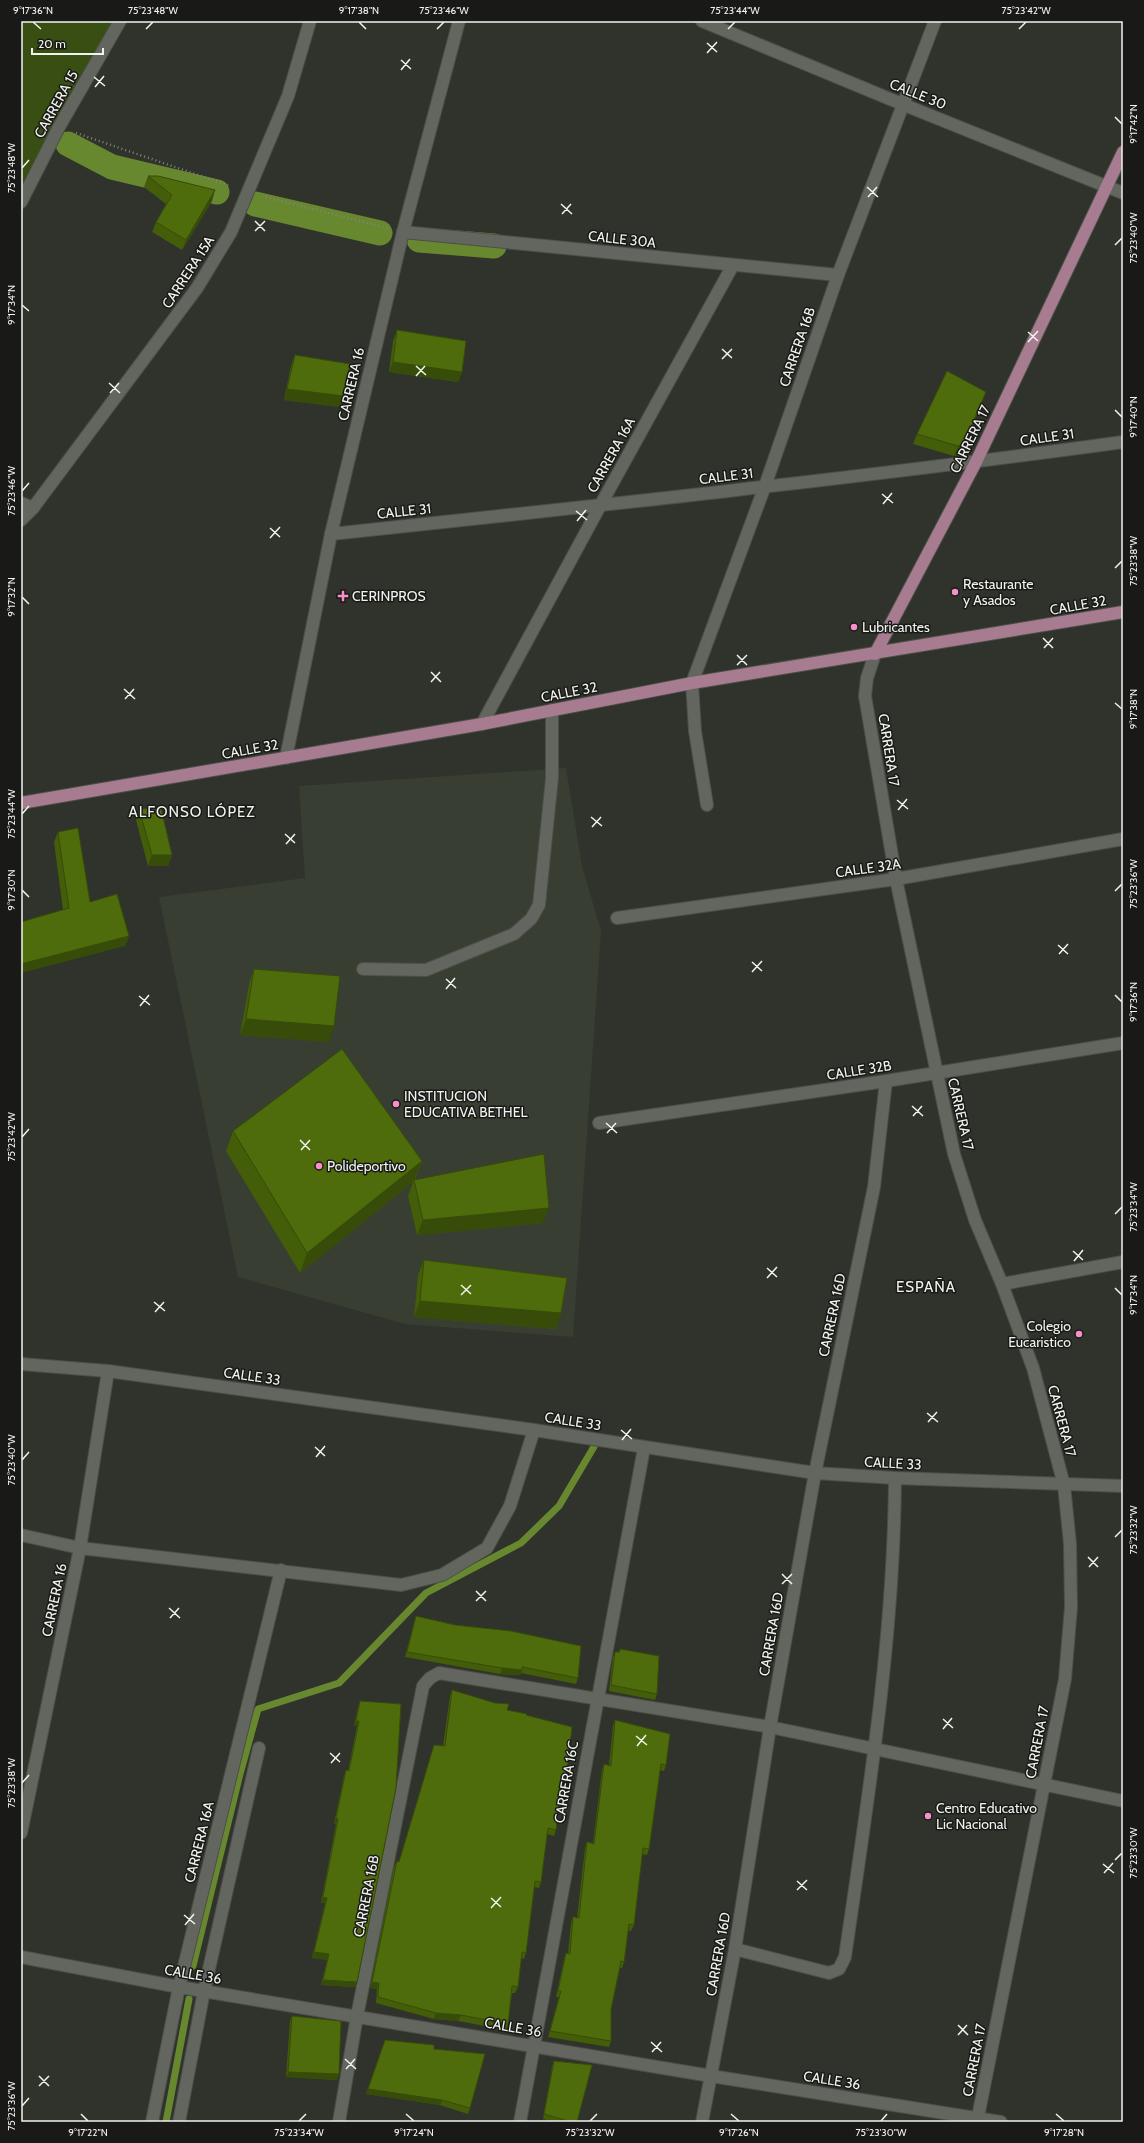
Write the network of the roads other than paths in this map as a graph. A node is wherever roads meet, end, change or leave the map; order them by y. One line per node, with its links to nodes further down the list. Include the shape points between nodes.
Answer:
1 (120, 21): 10 (street, CARRERA 15, via 59,127)
2 (310, 21): 19 (street, CARRERA 15A, via 288,96 231,232 197,288)
3 (459, 21): 11 (street, CARRERA 16)
4 (702, 21): 6 (street, CALLE 30)
5 (934, 21): 6 (street, CARRERA 16B)
6 (902, 104): 8 (street, CALLE 30); 13 (street, CARRERA 16B)
7 (1123, 152): 8 (main road, CARRERA 17)
8 (1106, 187): 9 (street, CALLE 30); 15 (main road, CARRERA 17)
9 (1123, 192)
10 (21, 202)
11 (403, 232): 12 (street, CALLE 30A); 21 (street, CARRERA 16)
12 (733, 265): 13 (street, CALLE 30A); 18 (street, CARRERA 16A)
13 (838, 275): 16 (street, CARRERA 16B)
14 (1123, 442): 15 (street, CALLE 31)
15 (976, 462): 16 (street, CALLE 31); 23 (main road, CARRERA 17)
16 (765, 486): 18 (street, CALLE 31); 24 (street, CARRERA 16B)
17 (21, 503): 19 (street)
18 (600, 506): 21 (street, CALLE 31); 26 (street, CARRERA 16A)
19 (33, 508): 20 (street, CARRERA 15A)
20 (21, 520)
21 (331, 534): 27 (street, CARRERA 16)
22 (1123, 612): 23 (main road, CALLE 32)
23 (875, 654): 24 (main road, CALLE 32); 31 (street, CARRERA 17, via 867,678 865,696)
24 (692, 684): 25 (main road, CALLE 32); 29 (street, via 695,731)
25 (552, 710): 26 (main road, CALLE 32); 33 (street, via 551,793 539,905 531,919 514,934 426,970)
26 (482, 724): 27 (main road, CALLE 32)
27 (286, 758): 28 (main road, CALLE 32)
28 (21, 803)
29 (707, 805)
30 (1123, 839): 31 (street, CALLE 32A)
31 (896, 879): 32 (street, CALLE 32A); 35 (street, CARRERA 17)
32 (616, 918)
33 (363, 969)
34 (1123, 1043): 35 (street, CALLE 32B)
35 (936, 1072): 36 (street, CALLE 32B); 39 (street, CARRERA 17, via 959,1169 975,1220)
36 (886, 1081): 37 (street, CALLE 32B); 44 (street, CARRERA 16D, via 874,1187)
37 (599, 1123)
38 (1123, 1262): 39 (street)
39 (1002, 1284): 46 (street, CARRERA 17, via 1033,1368)
40 (21, 1364): 41 (street, CALLE 33)
41 (108, 1371): 42 (street, CALLE 33); 49 (street, CARRERA 16)
42 (534, 1430): 43 (street, CALLE 33); 50 (street, via 510,1506 487,1548 442,1575 401,1585)
43 (644, 1448): 44 (street, CALLE 33); 51 (street, CARRERA 16C)
44 (815, 1472): 45 (street, CALLE 33); 52 (street, CARRERA 16D)
45 (896, 1478): 46 (street, CALLE 33); 54 (street, via 895,1546)
46 (1064, 1485): 47 (street, CALLE 33); 55 (street, CARRERA 17, via 1070,1544 1071,1608 1065,1679)
47 (1123, 1486)
48 (21, 1535): 49 (street)
49 (80, 1548): 50 (street); 57 (street, CARRERA 16)
50 (281, 1570): 60 (street, CARRERA 16A)
51 (596, 1700): 52 (street); 62 (street, CARRERA 16B, via 439,1673 423,1686); 63 (street, CARRERA 16C)
52 (770, 1727): 54 (street); 58 (street, CARRERA 16D)
53 (259, 1748): 61 (street)
54 (875, 1749): 55 (street); 58 (street, via 845,1957 839,1969 829,1973)
55 (1044, 1785): 56 (street); 65 (street, CARRERA 17)
56 (1123, 1801)
57 (21, 1833)
58 (734, 1949): 64 (street, CARRERA 16D)
59 (21, 1957): 60 (street, CALLE 36)
60 (179, 1987): 61 (street, CALLE 36); 66 (street, CARRERA 16A)
61 (204, 1991): 62 (street, CALLE 36); 67 (street)
62 (357, 2016): 63 (street, CALLE 36); 68 (street, CARRERA 16B)
63 (532, 2046): 64 (street, CALLE 36); 69 (street, CARRERA 16C)
64 (711, 2076): 65 (street, CALLE 36); 70 (street, CARRERA 16D)
65 (978, 2120): 71 (street, CALLE 36)
66 (152, 2122)
67 (179, 2122)
68 (339, 2122)
69 (520, 2122)
70 (702, 2122)
71 (1001, 2122)

